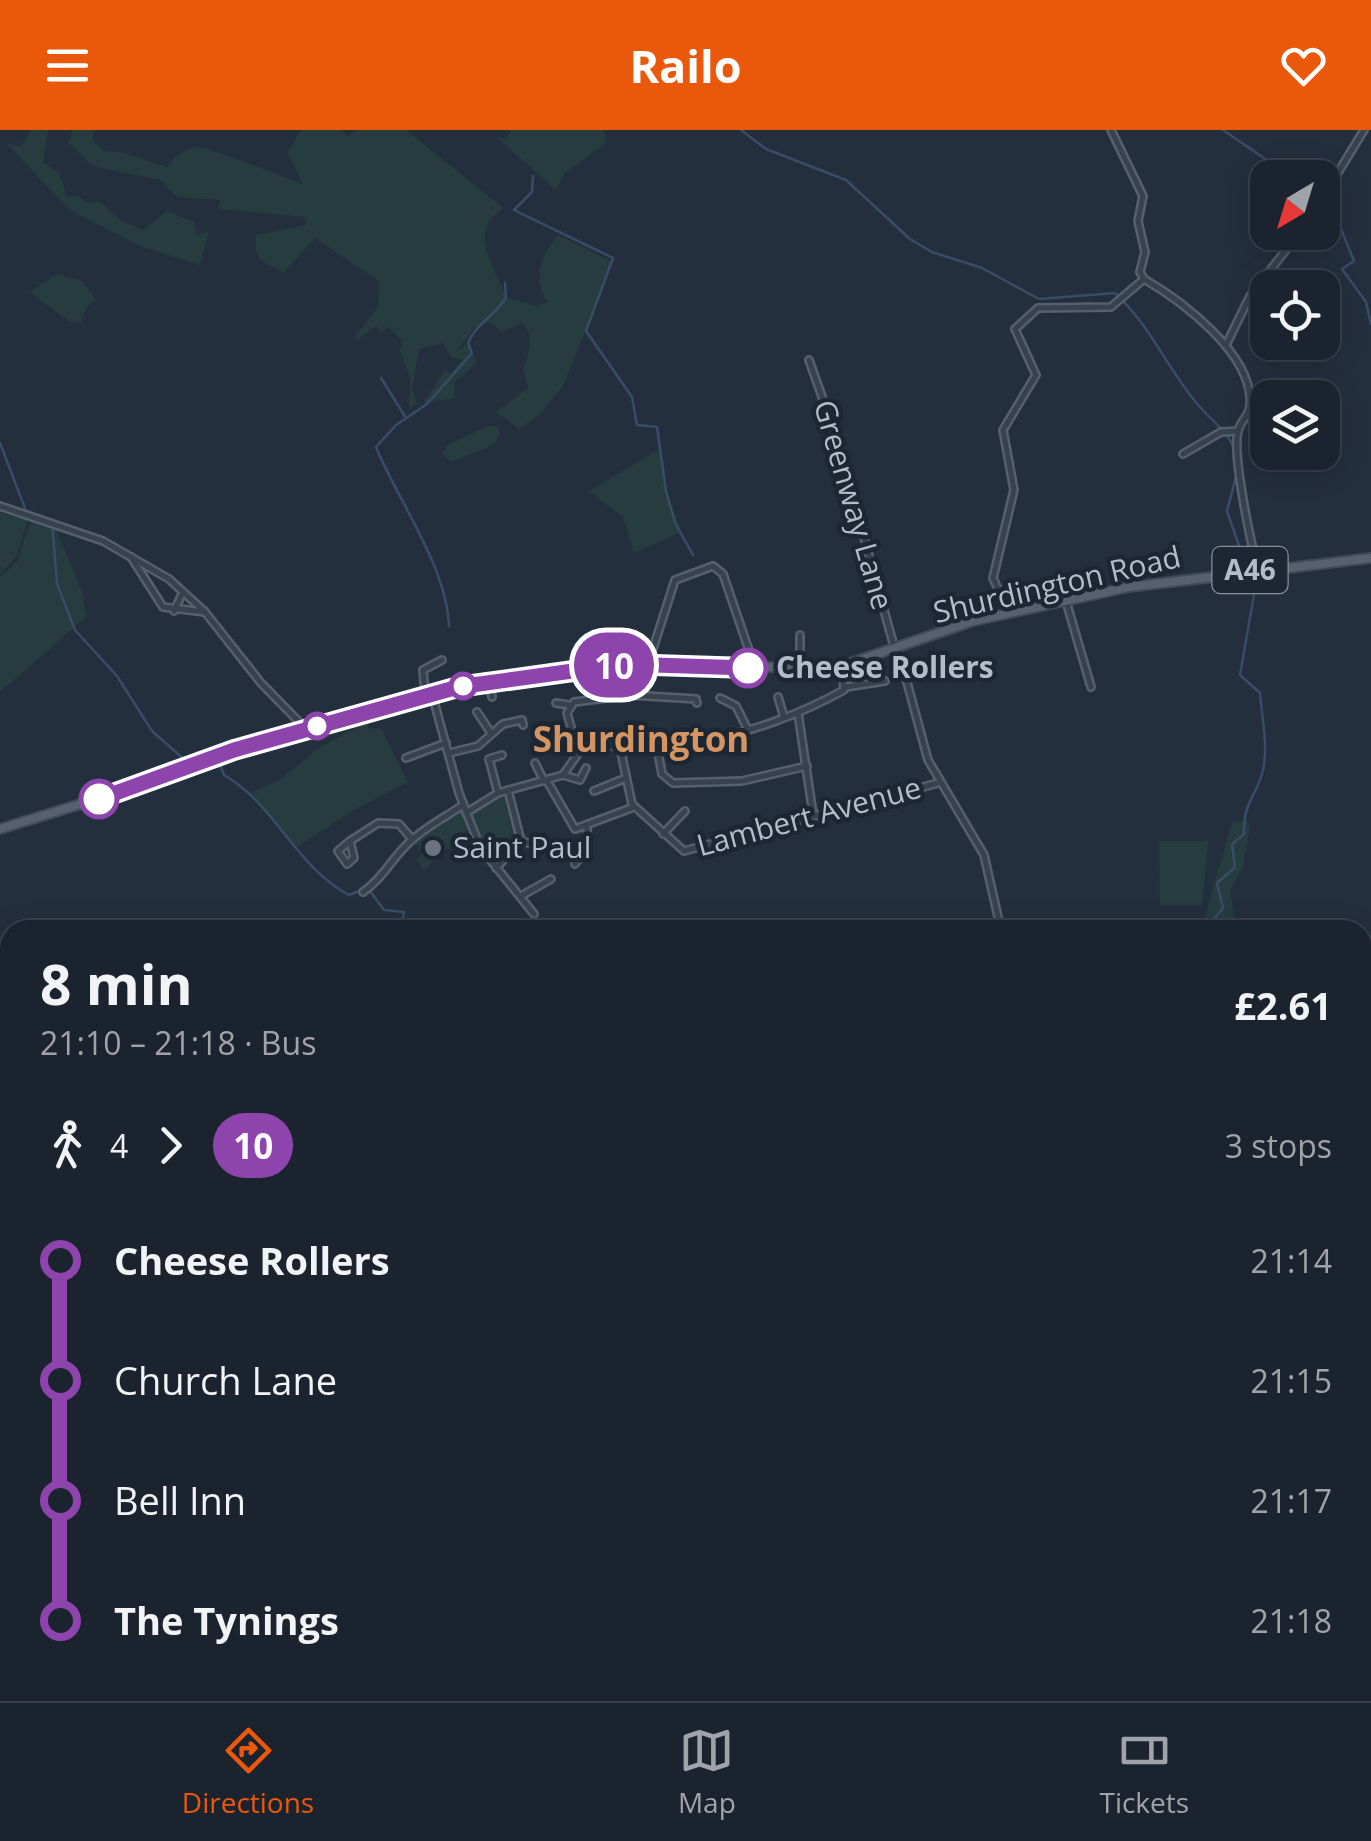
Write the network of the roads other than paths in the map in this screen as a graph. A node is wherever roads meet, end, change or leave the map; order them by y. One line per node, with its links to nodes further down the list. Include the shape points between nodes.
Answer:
1 (1110, 130): 5 (street, via 1143,196 1138,221 1146,247)
2 (1364, 130): 3 (street)
3 (1340, 169)
4 (1286, 250): 6 (street, via 1250,296)
5 (1144, 279): 6 (street); 18 (street, via 1111,306 1038,308 1014,330 1036,375 1003,430 1014,490 993,578)
6 (1227, 344): 8 (street, via 1251,399)
7 (809, 360): 20 (street, Greenway Lane)
8 (1238, 431): 9 (street, via 1220,432); 13 (street)
9 (1183, 454)
10 (0, 506): 11 (street)
11 (130, 554): 14 (street); 16 (street, via 158,603)
12 (1371, 558): 13 (main road, Shurdington Road / A46)
13 (1258, 570): 15 (main road, Shurdington Road / A46)
14 (183, 591): 16 (street); 17 (street)
15 (1066, 601): 18 (main road, Shurdington Road / A46); 29 (street)
16 (174, 611): 17 (street)
17 (204, 612): 42 (street)
18 (1009, 613): 20 (main road, Shurdington Road / A46)
19 (800, 635): 25 (street)
20 (896, 649): 23 (main road, Shurdington Road / A46); 57 (street, Greenway Lane)
21 (442, 660): 30 (street, via 423,670)
22 (648, 664): 24 (main road, Shurdington Road / A46); 24 (street, via 675,580 713,566 723,574); 27 (main road, Shurdington Road / A46)
23 (842, 666): 25 (main road, Shurdington Road / A46); 28 (street)
24 (756, 668): 25 (main road, Shurdington Road / A46)
25 (800, 668)
26 (885, 681): 28 (street)
27 (489, 682): 30 (main road, Shurdington Road / A46); 31 (street)
28 (846, 687): 38 (street)
29 (1091, 687)
30 (428, 693): 42 (main road, Shurdington Road / A46); 45 (street)
31 (492, 697)
32 (778, 697): 39 (street)
33 (720, 698): 41 (street, via 736,706)
34 (696, 699): 36 (street, via 616,695)
35 (556, 703): 36 (street)
36 (570, 705): 49 (street)
37 (477, 712): 43 (street)
38 (798, 713): 39 (street); 52 (street)
39 (784, 718): 41 (street)
40 (522, 719): 43 (street)
41 (747, 728): 44 (street, via 698,741)
42 (306, 729): 67 (main road, Shurdington Road / A46)
43 (492, 734): 47 (street, via 478,746)
44 (656, 740): 46 (street); 52 (street, via 666,780 715,782)
45 (446, 743): 47 (street); 50 (street)
46 (619, 743): 49 (street); 55 (street)
47 (449, 753): 61 (street)
48 (502, 755): 60 (street, via 489,758)
49 (576, 755): 54 (street)
50 (406, 758)
51 (535, 763): 56 (street)
52 (806, 766): 65 (street)
53 (586, 768): 54 (street, via 580,780)
54 (564, 775): 56 (street)
55 (626, 778): 59 (street); 62 (street)
56 (546, 781): 58 (street); 66 (street, via 568,824)
57 (938, 783): 65 (street, Lambert Avenue); 79 (street, Greenway Lane, via 984,855)
58 (508, 790): 60 (street); 71 (street)
59 (594, 791)
60 (498, 793): 64 (street)
61 (463, 805): 64 (street); 69 (street)
62 (634, 807): 66 (street); 68 (street)
63 (685, 811): 68 (street)
64 (466, 814): 74 (street)
65 (814, 815): 68 (street, Lambert Avenue, via 681,850)
66 (586, 828): 73 (street, via 588,848)
67 (0, 829)
68 (662, 834)
69 (412, 839): 70 (street, via 388,822); 76 (street)
70 (350, 841)
71 (521, 841): 72 (street); 74 (street)
72 (552, 849)
73 (579, 866)
74 (496, 868): 77 (street)
75 (551, 879): 77 (street)
76 (363, 892)
77 (521, 896): 78 (street)
78 (534, 914)
79 (999, 920)

